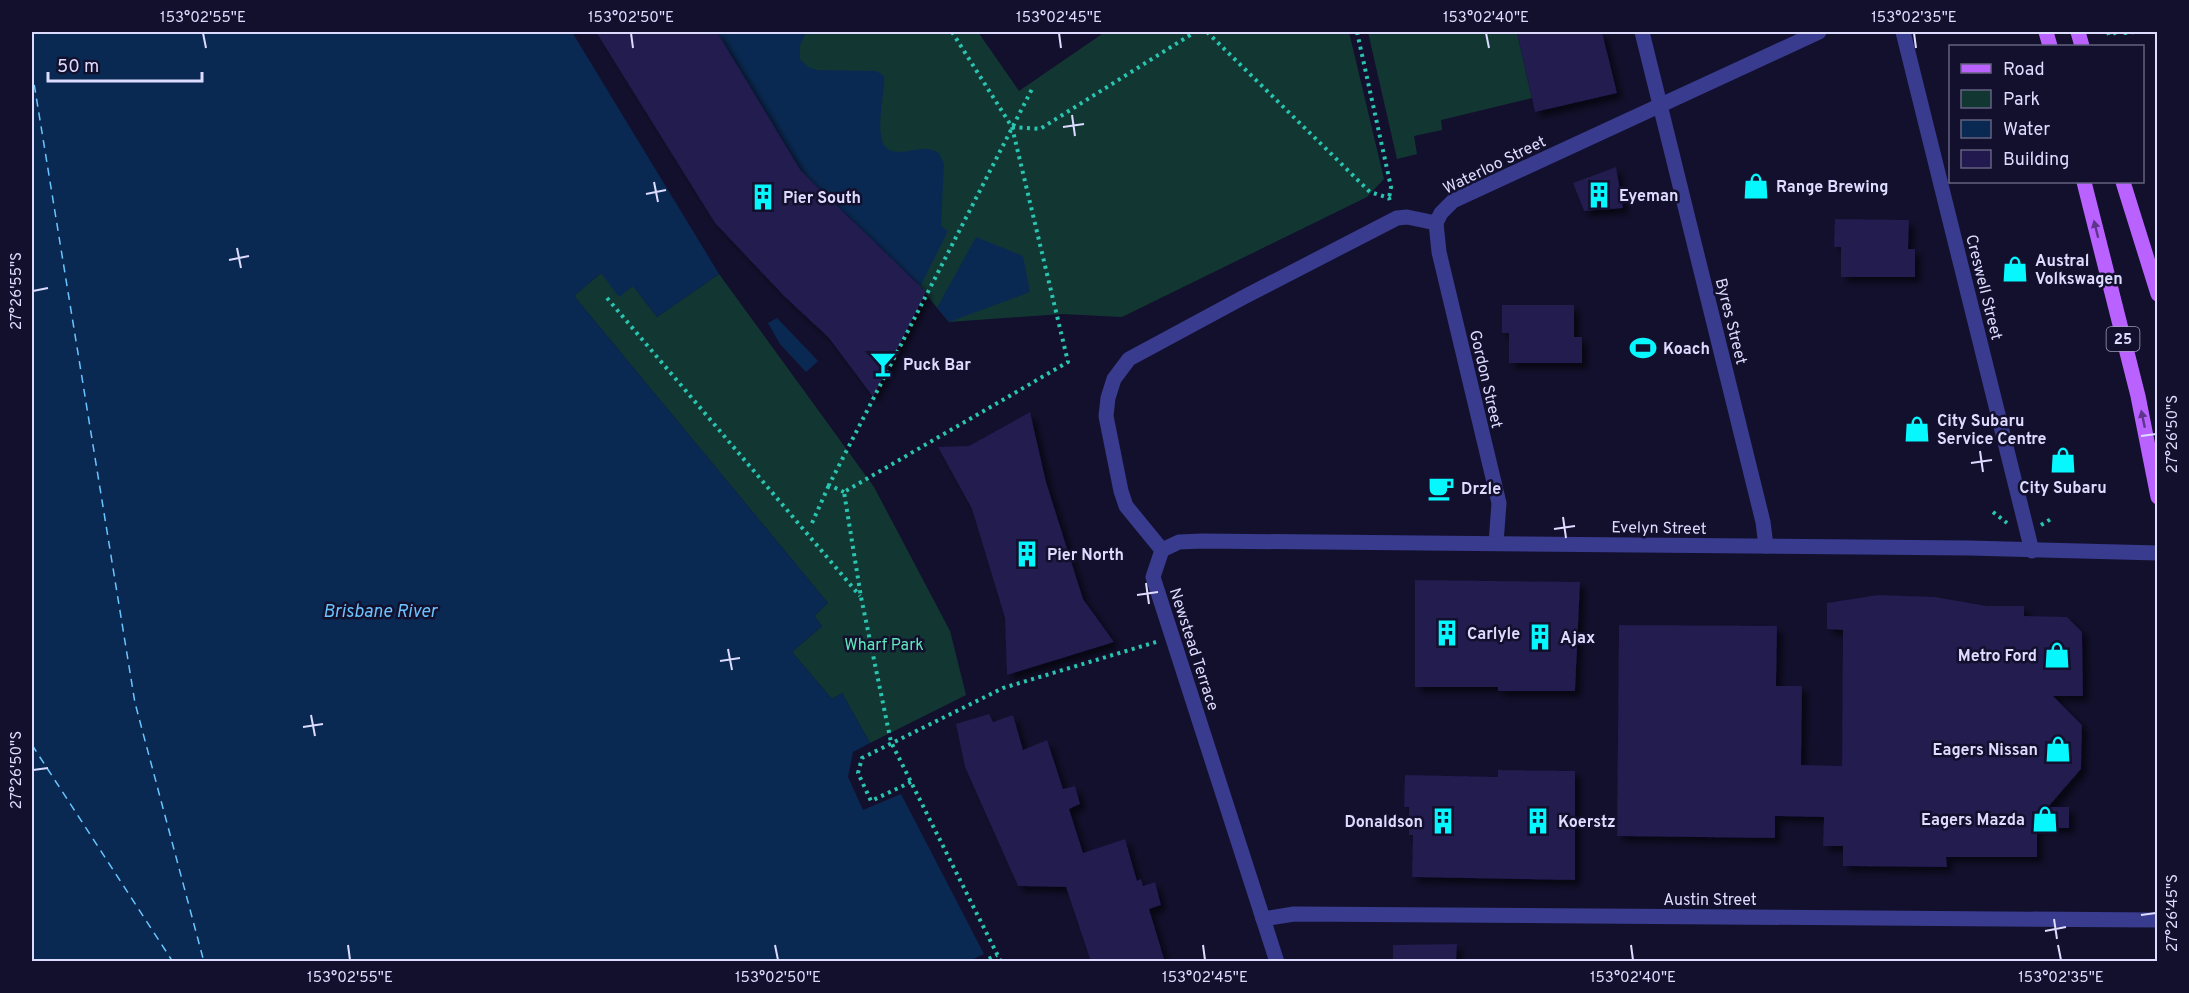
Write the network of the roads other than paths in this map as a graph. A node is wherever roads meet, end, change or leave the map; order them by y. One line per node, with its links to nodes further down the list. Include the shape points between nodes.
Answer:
1 (1642, 32): 4 (street, Byres Street)
2 (1819, 32): 4 (street, Waterloo Street)
3 (1903, 32): 13 (street, Creswell Street)
4 (1660, 105): 7 (street, Waterloo Street, via 1453,201); 11 (street, Byres Street)
5 (2084, 183): 9 (main road, 25, one-way to 5, via 2138,396)
6 (2123, 183): 8 (main road)
7 (1436, 223): 10 (street, Gordon Street, via 1438,252 1499,503); 12 (street, via 1397,218 1129,359 1114,379 1106,416 1126,506)
8 (2157, 294)
9 (2157, 497)
10 (1496, 543): 11 (street, Evelyn Street); 12 (street, Evelyn Street, via 1203,541 1179,542)
11 (1766, 546): 13 (street, Evelyn Street)
12 (1162, 550): 15 (street, Newstead Terrace, via 1153,577)
13 (2032, 551): 14 (street, Evelyn Street)
14 (2157, 553)
15 (1263, 919): 16 (street, Austin Street, via 1306,914); 17 (street, Newstead Terrace)
16 (2157, 920)
17 (1276, 962)

